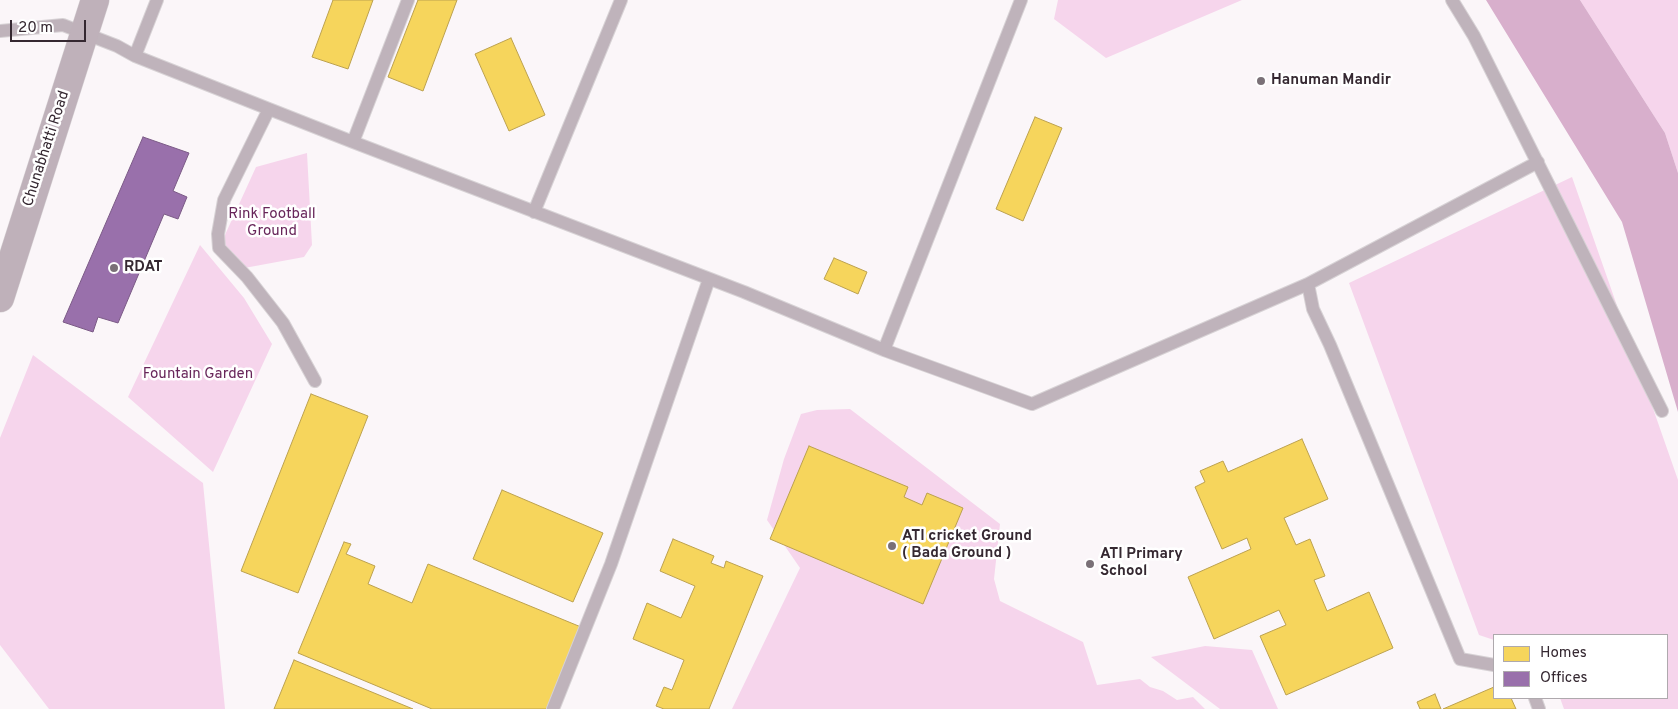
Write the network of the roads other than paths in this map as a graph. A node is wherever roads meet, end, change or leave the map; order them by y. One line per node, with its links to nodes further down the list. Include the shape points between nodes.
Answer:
1 (95, 0): 8 (main road, Chunabhatti Road)
2 (158, 0): 9 (lane)
3 (408, 0): 11 (lane)
4 (621, 0): 13 (lane)
5 (1022, 0): 17 (lane)
6 (1452, 0): 12 (lane, via 1474,36)
7 (0, 32): 8 (lane, via 63,25)
8 (84, 33): 9 (lane); 16 (main road, Chunabhatti Road)
9 (135, 56): 10 (lane)
10 (269, 108): 11 (lane); 18 (lane, via 224,200 219,248 283,323)
11 (353, 142): 13 (lane)
12 (1538, 162): 15 (lane); 19 (lane)
13 (534, 212): 14 (lane)
14 (709, 279): 17 (lane); 21 (lane, via 611,564)
15 (1308, 284): 17 (lane, via 1032,404); 20 (lane, via 1314,309 1460,659)
16 (0, 298)
17 (884, 350)
18 (315, 381)
19 (1662, 411)
20 (1493, 665)
21 (553, 709)

